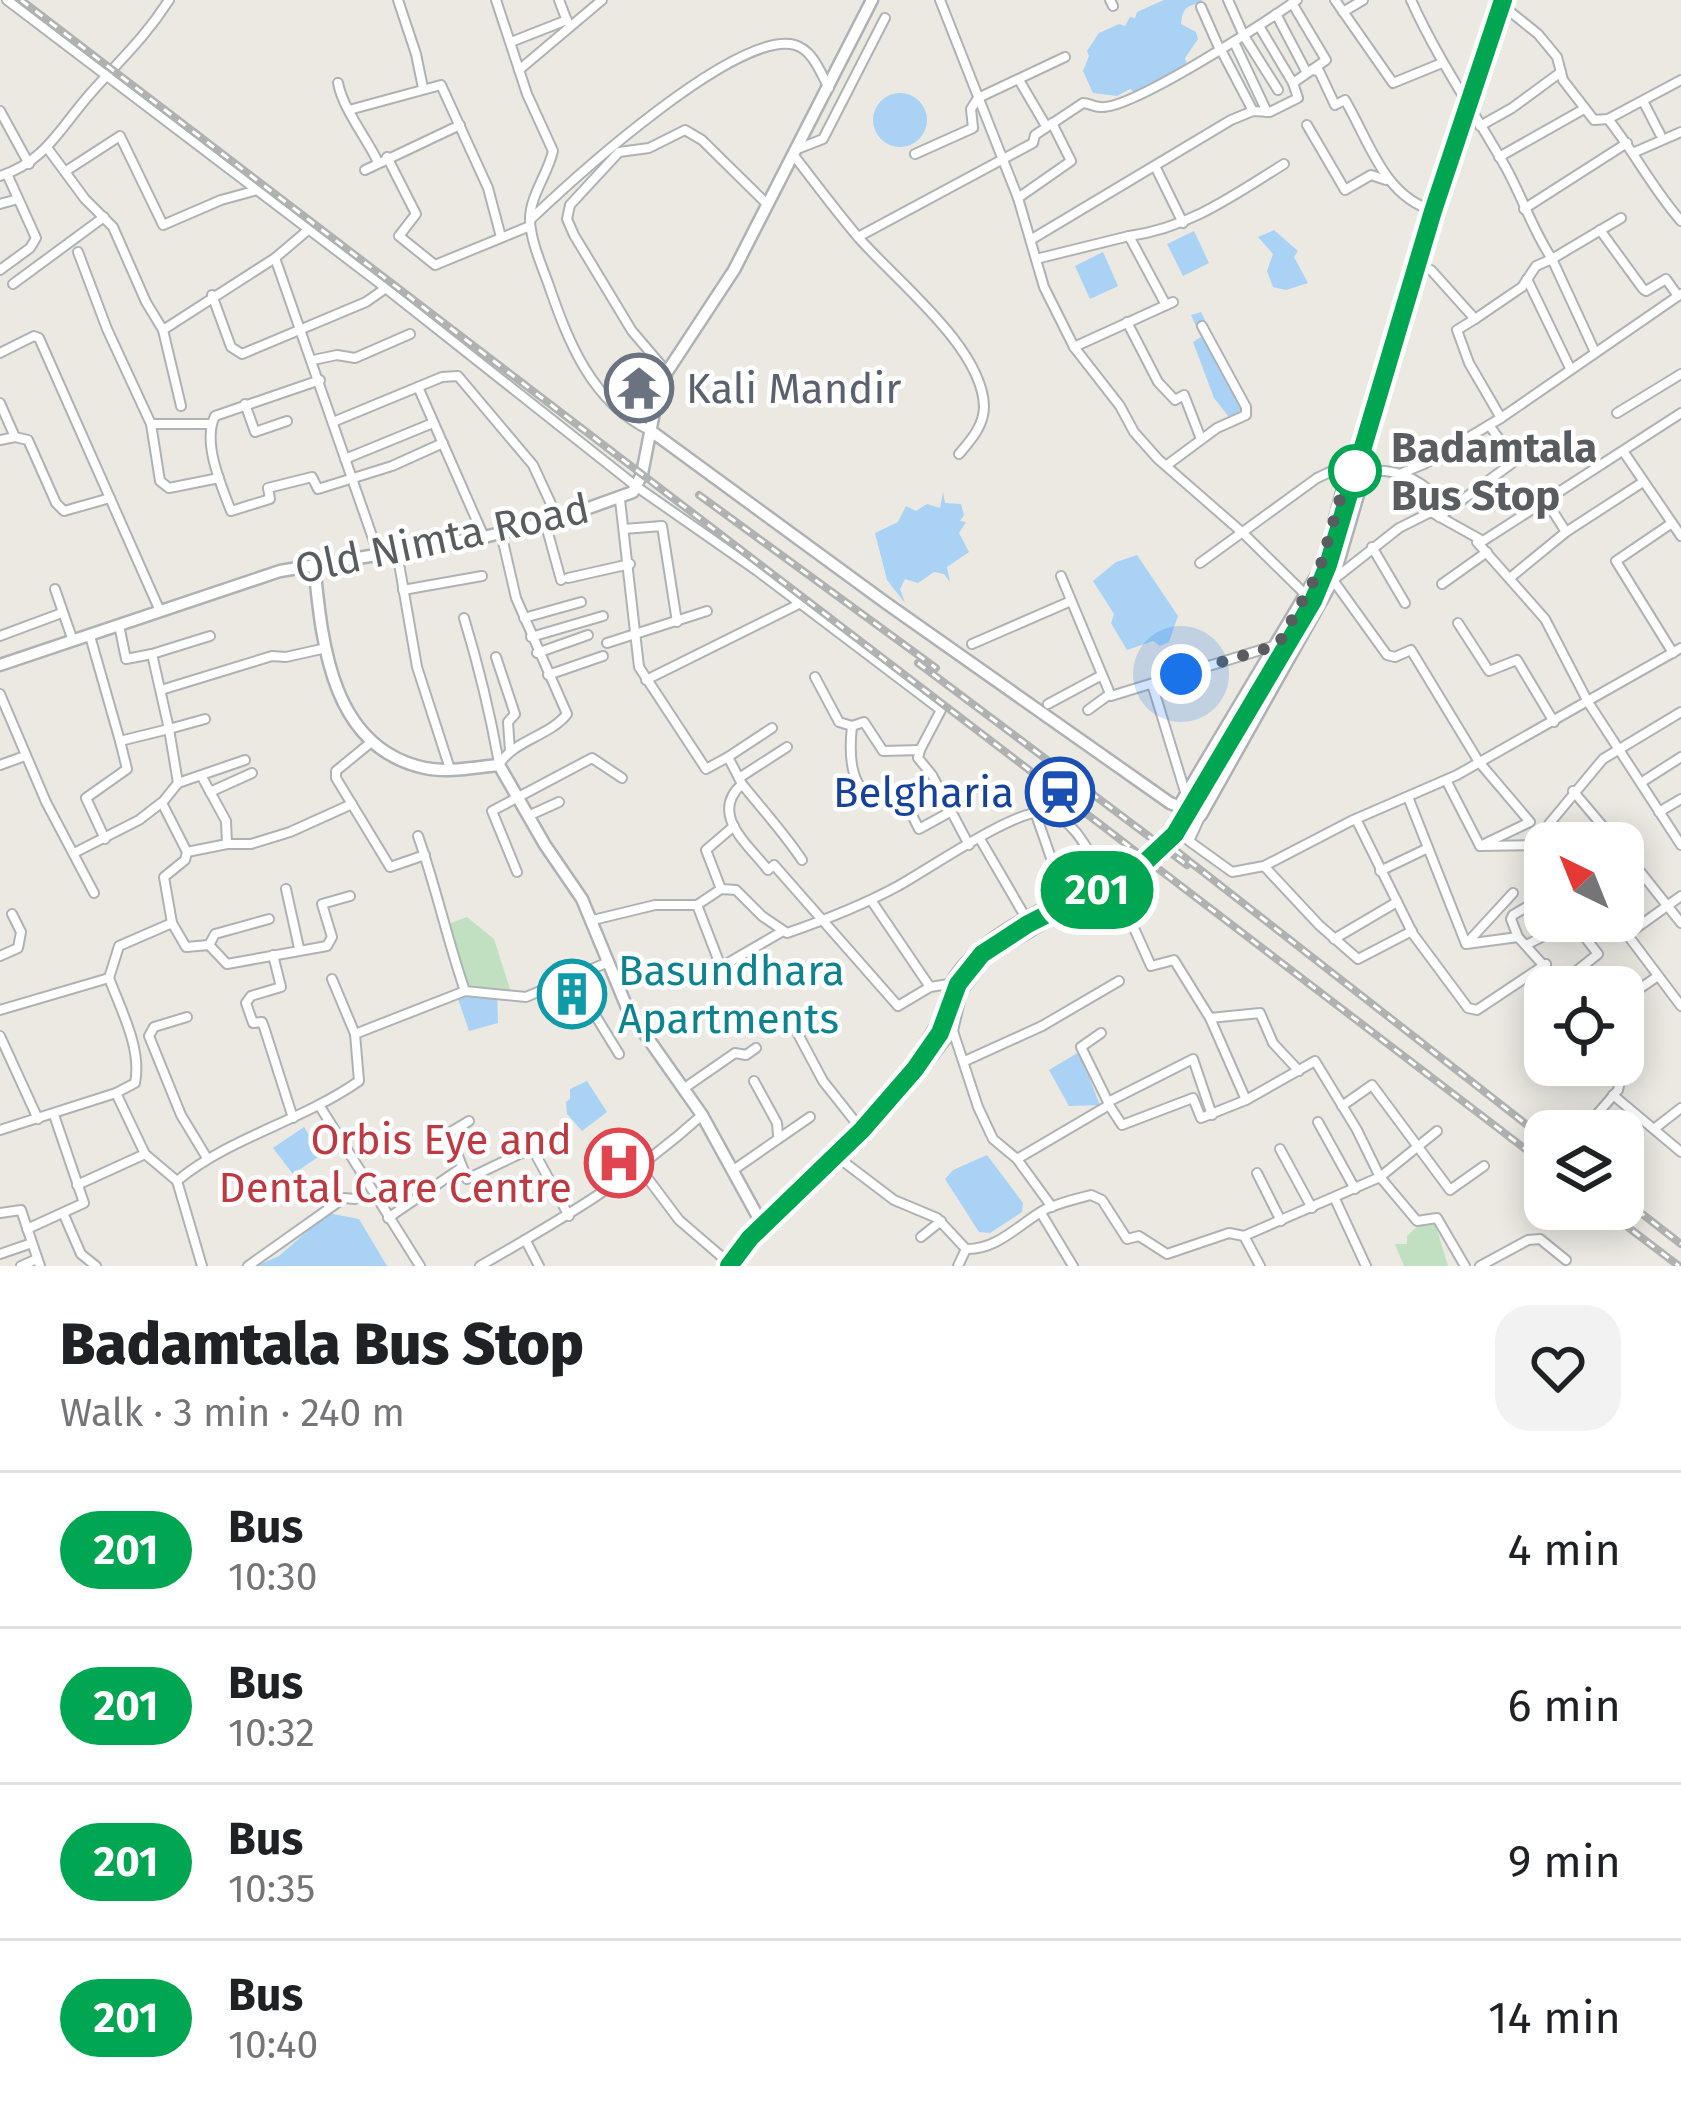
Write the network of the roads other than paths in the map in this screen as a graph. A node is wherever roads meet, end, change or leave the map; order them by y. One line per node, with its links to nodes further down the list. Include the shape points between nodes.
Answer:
1 (7, 0): 32 (street)
2 (169, 0): 32 (street)
3 (398, 0): 37 (street)
4 (496, 0): 24 (street)
5 (559, 0): 19 (street)
6 (602, 0): 19 (street)
7 (872, 0): 38 (street, Old Nimta Road)
8 (940, 0): 40 (street)
9 (1228, 0): 23 (street)
10 (1335, 0): 16 (street)
11 (1363, 0): 16 (street)
12 (1411, 0): 28 (street)
13 (1295, 2): 17 (street); 21 (street)
14 (1502, 3): 31 (street, via 1538,34); 42 (main road)
15 (1201, 7): 26 (street)
16 (1343, 12): 28 (street, via 1393,83)
17 (1276, 14): 20 (street); 22 (street)
18 (885, 18): 57 (street, via 823,139)
19 (568, 25): 24 (street); 29 (street)
20 (1259, 26): 23 (street); 36 (street)
21 (1305, 26): 22 (street); 30 (street, via 1326,60)
22 (1287, 34): 30 (street)
23 (1244, 36): 25 (street); 39 (street)
24 (511, 42): 29 (street)
25 (1234, 42): 26 (street); 47 (street)
26 (1221, 50): 46 (street); 50 (street, via 1149,89 1105,107 1083,103)
27 (1065, 58): 33 (street)
28 (1442, 63): 42 (street)
29 (519, 70): 80 (street, via 554,151)
30 (1308, 72): 36 (street); 69 (street, via 1318,71 1335,105 1345,100)
31 (1561, 72): 43 (street); 52 (street)
32 (107, 78): 56 (street); 70 (street)
33 (1019, 80): 40 (street); 50 (street)
34 (1681, 80): 41 (street)
35 (338, 83): 44 (street)
36 (1293, 83): 47 (street, via 1300,96)
37 (423, 88): 44 (street); 49 (street, via 441,85)
38 (830, 89): 57 (street, Old Nimta Road); 80 (street, via 799,46 760,52 682,90)
39 (1278, 90)
40 (978, 98): 59 (street, via 974,127); 60 (street)
41 (1643, 101): 48 (street); 54 (street)
42 (1470, 105): 52 (street); 76 (main road)
43 (1584, 109): 48 (street, via 1594,120); 61 (street)
44 (349, 110): 62 (street)
45 (0, 111): 63 (street)
46 (1252, 111): 47 (street); 65 (street)
47 (1267, 112)
48 (1608, 119): 55 (street)
49 (460, 124): 62 (street); 85 (street)
50 (1049, 124): 60 (street, via 1033,143); 71 (street, via 1071,161)
51 (1307, 125): 69 (street, via 1345,190 1371,175)
52 (1480, 126): 61 (street)
53 (1681, 132): 58 (street)
54 (1660, 134)
55 (1627, 143): 58 (street); 75 (street)
56 (48, 149): 63 (street); 67 (street)
57 (797, 152): 74 (street, Old Nimta Road); 86 (street)
58 (1635, 152): 79 (street)
59 (915, 154)
60 (1002, 157): 71 (street); 86 (street)
61 (1499, 157): 75 (street)
62 (383, 159): 66 (street); 85 (street, via 416,214 398,236 432,263)
63 (29, 164): 68 (street)
64 (1284, 164): 81 (street)
65 (1156, 168): 81 (street); 87 (street)
66 (365, 170)
67 (66, 171): 70 (street, via 120,136 163,225); 77 (street)
68 (4, 175): 72 (street)
69 (1387, 181): 76 (street)
70 (256, 191): 82 (street)
71 (1018, 198): 87 (street)
72 (18, 199): 73 (street); 93 (street, via 34,242)
73 (0, 204)
74 (767, 205): 110 (street, Old Nimta Road); 110 (street, via 685,130 619,152 570,206 574,235)
75 (1524, 209): 90 (street)
76 (1433, 211): 92 (main road)
77 (104, 217): 95 (street); 102 (street)
78 (1621, 218): 83 (street)
79 (1681, 221)
80 (531, 223): 85 (street); 127 (street, via 574,353 620,411)
81 (1183, 223): 84 (street)
82 (308, 230): 89 (street); 96 (street)
83 (1600, 230): 90 (street); 98 (street, via 1643,289 1666,279)
84 (1129, 236): 91 (street); 100 (street, via 1170,303)
85 (501, 237)
86 (858, 237): 133 (street, via 971,365 984,410)
87 (1032, 239): 91 (street)
88 (78, 252): 123 (street)
89 (274, 258): 97 (street); 103 (street)
90 (1552, 259): 94 (street); 106 (street)
91 (1036, 260): 105 (street)
92 (1418, 267): 99 (street); 136 (main road)
93 (0, 271)
94 (1526, 277): 99 (street); 109 (street)
95 (13, 284)
96 (386, 288): 103 (street); 141 (street)
97 (212, 295): 102 (street); 103 (street, via 237,353)
98 (1680, 295): 106 (street)
99 (1474, 319): 119 (street, via 1457,330)
100 (1127, 322): 105 (street); 129 (street, via 1158,382 1175,400 1184,395)
101 (1202, 326): 129 (street, via 1246,415)
102 (163, 330): 116 (street)
103 (302, 330): 108 (street)
104 (410, 334): 108 (street, via 355,358)
105 (1074, 347): 135 (street)
106 (1595, 352): 109 (street)
107 (0, 353): 142 (street, via 39,338)
108 (313, 360): 112 (street)
109 (1570, 368): 119 (street)
110 (667, 372): 127 (street, Old Nimta Road)
111 (1681, 374): 117 (street)
112 (320, 380): 115 (street); 121 (street)
113 (418, 387): 121 (street); 122 (street); 146 (street, via 453,374 462,380 533,465)
114 (0, 403): 128 (street)
115 (245, 404): 120 (street, via 255,432); 124 (street)
116 (181, 406)
117 (1617, 413)
118 (1677, 416): 126 (street); 132 (street)
119 (1501, 418): 125 (street)
120 (286, 421)
121 (333, 422): 134 (street)
122 (433, 423): 131 (street); 134 (street)
123 (151, 424): 124 (street); 138 (street, via 164,486)
124 (211, 424): 138 (street)
125 (1489, 425): 137 (street); 145 (street, via 1515,461)
126 (1681, 429)
127 (651, 430): 141 (street, Old Nimta Road); 243 (street, via 886,603)
128 (15, 436): 130 (street); 142 (street, via 28,440 64,512)
129 (1201, 439): 135 (street)
130 (0, 440)
131 (442, 443): 139 (street); 153 (street)
132 (1624, 451): 140 (street); 144 (street)
133 (959, 454)
134 (345, 459): 139 (street)
135 (1167, 465): 151 (street)
136 (1357, 465): 137 (street); 151 (street, via 1318,478); 165 (street, via 1360,488); 169 (main road); 169 (street)
137 (1402, 473): 145 (street, via 1429,490)
138 (219, 478): 139 (street, via 231,511 270,499 268,488 312,477 318,489)
139 (350, 478): 158 (street)
140 (1643, 482): 147 (street); 149 (street)
141 (638, 488): 143 (street, Old Nimta Road); 173 (street)
142 (110, 498): 174 (street)
143 (620, 500): 146 (street, Old Nimta Road); 148 (street)
144 (1547, 502): 149 (street); 154 (street, via 1492,538)
145 (1435, 515): 154 (street); 155 (street)
146 (552, 521): 150 (street, Old Nimta Road); 161 (street, via 564,579)
147 (1672, 523): 152 (street); 194 (street, via 1616,562)
148 (625, 529): 161 (street); 180 (street, via 662,526)
149 (1566, 532): 164 (street)
150 (501, 533): 153 (street, Old Nimta Road); 179 (street)
151 (1244, 534): 159 (street); 169 (street)
152 (1681, 536)
153 (484, 537): 156 (street, Old Nimta Road)
154 (1472, 537): 157 (street)
155 (1372, 547): 165 (street); 172 (street)
156 (397, 550): 158 (street, Old Nimta Road); 168 (street)
157 (1487, 552): 164 (street); 166 (street)
158 (378, 553): 160 (street, Old Nimta Road)
159 (1201, 563)
160 (314, 564): 174 (street, Old Nimta Road); 193 (street)
161 (630, 564): 183 (street)
162 (482, 576): 168 (street)
163 (1061, 576): 171 (street)
164 (1510, 577): 208 (street, via 1545,619)
165 (1333, 580): 227 (street, via 1388,655 1411,650); 247 (street)
166 (1442, 584)
167 (55, 589): 189 (street)
168 (403, 590): 230 (street, via 417,667)
169 (1310, 598): 192 (street)
170 (581, 602): 179 (street)
171 (1071, 602): 191 (street); 201 (street)
172 (1405, 603)
173 (799, 604): 203 (street); 221 (street, via 941,710)
174 (160, 611): 182 (street, Old Nimta Road)
175 (707, 611): 180 (street)
176 (59, 614): 185 (street)
177 (603, 616): 188 (street)
178 (464, 618): 229 (street)
179 (524, 618): 188 (street)
180 (677, 622): 183 (street)
181 (1458, 623): 213 (street, via 1489,671 1517,660)
182 (119, 626): 187 (street, Old Nimta Road); 196 (street, via 126,658)
183 (636, 634): 190 (street); 203 (street)
184 (588, 635): 195 (street)
185 (0, 636)
186 (210, 636): 196 (street)
187 (90, 637): 189 (street, Old Nimta Road); 217 (street)
188 (531, 637): 195 (street)
189 (73, 643): 199 (street, Old Nimta Road)
190 (608, 644)
191 (972, 644)
192 (1278, 645): 204 (street); 243 (street)
193 (326, 648): 205 (street); 218 (street, via 340,699)
194 (1677, 651): 208 (street)
195 (537, 653): 200 (street)
196 (152, 654): 205 (street)
197 (603, 656): 200 (street)
198 (496, 657): 222 (street, via 514,714)
199 (0, 665)
200 (548, 675): 222 (street, via 566,718)
201 (1102, 675): 207 (street); 209 (street)
202 (815, 677): 214 (street, via 839,722)
203 (646, 680): 225 (street, via 706,769)
204 (1152, 684): 207 (street); 243 (street)
205 (160, 691): 216 (street)
206 (0, 694): 223 (street)
207 (1110, 694): 210 (street)
208 (1588, 702): 213 (street); 220 (street)
209 (1048, 704)
210 (1088, 710)
211 (1681, 712): 220 (street)
212 (206, 719): 216 (street)
213 (1554, 722): 227 (street)
214 (851, 726): 221 (street, via 864,722 883,751); 248 (street, via 848,763 868,797 907,805 919,829)
215 (772, 728): 225 (street)
216 (169, 729): 217 (street); 237 (street)
217 (120, 742): 257 (street, via 127,769 86,797)
218 (369, 744): 230 (street, via 415,765); 246 (street, via 334,773)
219 (787, 747): 235 (street)
220 (1620, 747): 236 (street); 238 (street)
221 (920, 750): 248 (street)
222 (509, 751): 229 (street)
223 (26, 756): 228 (street); 266 (street)
224 (1681, 757): 236 (street)
225 (728, 758): 235 (street)
226 (245, 760): 232 (street)
227 (1479, 763): 234 (street); 263 (street, via 1530,822)
228 (0, 765)
229 (500, 765): 230 (street); 241 (street)
230 (450, 769)
231 (252, 772): 239 (street)
232 (202, 777): 237 (street); 239 (street)
233 (622, 778): 241 (street, via 592,758)
234 (1446, 780): 240 (street); 263 (street)
235 (740, 781): 255 (street, via 727,800); 268 (street)
236 (1641, 782): 250 (street)
237 (178, 783): 245 (street)
238 (1573, 791): 253 (street); 254 (street)
239 (210, 792): 260 (street, via 226,821)
240 (1408, 797): 252 (street); 264 (street)
241 (517, 798): 251 (street); 271 (street, via 491,813)
242 (1681, 799): 250 (street)
243 (1183, 801): 247 (street)
244 (559, 802): 251 (street)
245 (162, 803): 257 (street); 265 (street)
246 (352, 804): 260 (street, via 271,838); 267 (street, via 390,867)
247 (1203, 811): 269 (street, via 1190,838 1232,872)
248 (950, 812): 261 (street)
249 (1035, 812): 258 (street); 279 (street); 279 (street, via 1072,828 1096,864)
250 (1659, 812): 259 (street)
251 (528, 817): 289 (street)
252 (1356, 819): 269 (street); 270 (street)
253 (1550, 822)
254 (1599, 822)
255 (734, 826): 274 (street, via 706,850); 290 (street)
256 (418, 836): 267 (street)
257 (105, 839): 266 (street)
258 (980, 839): 261 (street); 287 (street)
259 (1680, 842)
260 (227, 844): 265 (street)
261 (969, 845): 280 (street)
262 (1524, 845): 263 (street)
263 (1480, 846)
264 (1428, 848): 270 (street); 299 (street)
265 (187, 852): 292 (street, via 164,877)
266 (74, 853): 275 (street)
267 (425, 855): 316 (street)
268 (802, 860)
269 (1264, 866): 297 (street)
270 (1380, 871): 281 (street)
271 (517, 872)
272 (1644, 876): 282 (street)
273 (286, 889): 302 (street)
274 (721, 890): 283 (street); 294 (street, via 744,894)
275 (94, 893)
276 (1513, 893): 299 (street)
277 (350, 896): 302 (street, via 322,904 332,938 326,946)
278 (1681, 896): 282 (street)
279 (1065, 898): 285 (street); 287 (street)
280 (871, 900): 290 (street); 315 (street)
281 (1396, 902): 295 (street); 297 (street)
282 (1667, 904): 291 (street); 293 (street)
283 (697, 905): 289 (street); 294 (street, via 722,967)
284 (1524, 908): 296 (street, via 1510,919)
285 (1070, 909): 317 (street, via 988,958); 321 (street, via 1116,888 1151,966 1174,960)
286 (12, 914): 304 (street, via 18,948)
287 (1026, 918): 313 (street, via 977,948)
288 (268, 919): 301 (street, via 215,934)
289 (592, 920): 305 (street)
290 (822, 921): 294 (street); 315 (street, via 898,1006)
291 (1644, 922)
292 (172, 923): 301 (street, via 186,947); 310 (street, via 119,946)
293 (1681, 923)
294 (783, 931)
295 (1412, 932): 297 (street, via 1358,959); 306 (street, via 1472,1010)
296 (1519, 937): 299 (street); 300 (street)
297 (1334, 939)
298 (1634, 942): 309 (street)
299 (1466, 944)
300 (1528, 944): 306 (street); 307 (street, via 1568,924 1598,954)
301 (209, 945): 303 (street, via 227,964)
302 (299, 948): 303 (street)
303 (273, 955): 348 (street, via 280,986 247,1003 253,1023 264,1027)
304 (0, 956)
305 (607, 963): 308 (street); 335 (street, via 628,1010)
306 (1546, 964)
307 (1584, 966)
308 (571, 976): 316 (street, via 516,999); 328 (street)
309 (1658, 976): 314 (street); 318 (street)
310 (110, 978): 319 (street); 336 (street, via 137,1074)
311 (332, 979): 324 (street)
312 (1119, 981): 329 (street)
313 (950, 984): 315 (street); 317 (street); 333 (street)
314 (1644, 986)
315 (930, 987)
316 (465, 991): 324 (street)
317 (962, 992): 323 (street)
318 (1681, 1006)
319 (0, 1010)
320 (187, 1016): 362 (street, via 148,1032)
321 (1210, 1018): 331 (street, via 1259,1013); 338 (street)
322 (790, 1019): 354 (street)
323 (953, 1031): 329 (street); 333 (street)
324 (355, 1034): 340 (street, via 359,1081)
325 (1102, 1034): 339 (street, via 1081,1047)
326 (0, 1036): 349 (street)
327 (756, 1048): 335 (street)
328 (619, 1054)
329 (965, 1061): 363 (street, via 994,1139)
330 (915, 1069): 333 (main road)
331 (1299, 1072): 338 (street); 341 (street, via 1315,1061)
332 (754, 1082): 356 (street)
333 (902, 1085): 354 (main road)
334 (1618, 1086): 337 (street)
335 (683, 1089): 345 (street)
336 (116, 1093): 344 (street); 360 (street)
337 (1613, 1095): 343 (street); 352 (street)
338 (1246, 1100): 346 (street)
339 (1110, 1103): 346 (street, via 1122,1125 1186,1098 1201,1118); 346 (street, via 1193,1059); 363 (street)
340 (319, 1105): 348 (street); 381 (street)
341 (1342, 1106): 358 (street, via 1372,1085); 369 (street)
342 (1681, 1108): 352 (street)
343 (1600, 1110)
344 (54, 1115): 349 (street); 371 (street)
345 (702, 1115): 366 (street); 367 (street)
346 (1212, 1115)
347 (810, 1117): 356 (street)
348 (293, 1118): 362 (street)
349 (38, 1119): 353 (street)
350 (469, 1120): 365 (street, via 449,1133)
351 (1318, 1121): 372 (street)
352 (1654, 1129): 359 (street)
353 (0, 1130)
354 (862, 1130): 361 (main road)
355 (1437, 1131): 358 (street)
356 (778, 1135): 367 (street)
357 (1280, 1149): 376 (street)
358 (1417, 1149): 364 (street, via 1450,1190); 369 (street)
359 (1681, 1152)
360 (145, 1154): 370 (street); 371 (street)
361 (836, 1156): 382 (street, via 894,1200); 384 (main road)
362 (207, 1158): 370 (street)
363 (1017, 1160): 375 (street)
364 (1484, 1166)
365 (461, 1168): 380 (street, via 470,1180 532,1148); 381 (street)
366 (640, 1168): 380 (street); 395 (street, via 679,1220)
367 (732, 1171): 384 (street)
368 (1257, 1173): 383 (street)
369 (1380, 1177): 372 (street); 406 (street, via 1417,1221 1436,1218)
370 (177, 1181): 398 (street)
371 (77, 1185): 379 (street, via 83,1205)
372 (1355, 1189): 373 (street)
373 (1335, 1198): 376 (street); 405 (street)
374 (355, 1199): 399 (street, via 344,1198)
375 (1052, 1207): 378 (street); 386 (street, via 1091,1195 1127,1239 1139,1236 1167,1255 1229,1233)
376 (1312, 1208): 383 (street)
377 (0, 1213): 385 (street, via 19,1208)
378 (1041, 1213): 390 (street, via 994,1244); 403 (street)
379 (64, 1215): 385 (street); 397 (street, via 81,1255)
380 (569, 1216): 388 (street)
381 (388, 1218): 400 (street)
382 (941, 1221): 387 (street); 390 (street)
383 (1281, 1221): 386 (street)
384 (763, 1226): 395 (main road)
385 (27, 1229): 389 (street)
386 (1244, 1236): 404 (street)
387 (921, 1237)
388 (526, 1240): 394 (street); 401 (street)
389 (32, 1243): 391 (street); 393 (street)
390 (966, 1249): 402 (street)
391 (0, 1254)
392 (1566, 1261): 407 (street, via 1540,1239)
393 (39, 1263): 396 (street)
394 (485, 1265)
395 (730, 1265)
396 (21, 1266)
397 (96, 1266)
398 (202, 1266)
399 (248, 1266)
400 (420, 1266)
401 (539, 1266)
402 (958, 1266)
403 (1072, 1266)
404 (1259, 1266)
405 (1366, 1266)
406 (1465, 1266)
407 (1480, 1266)

